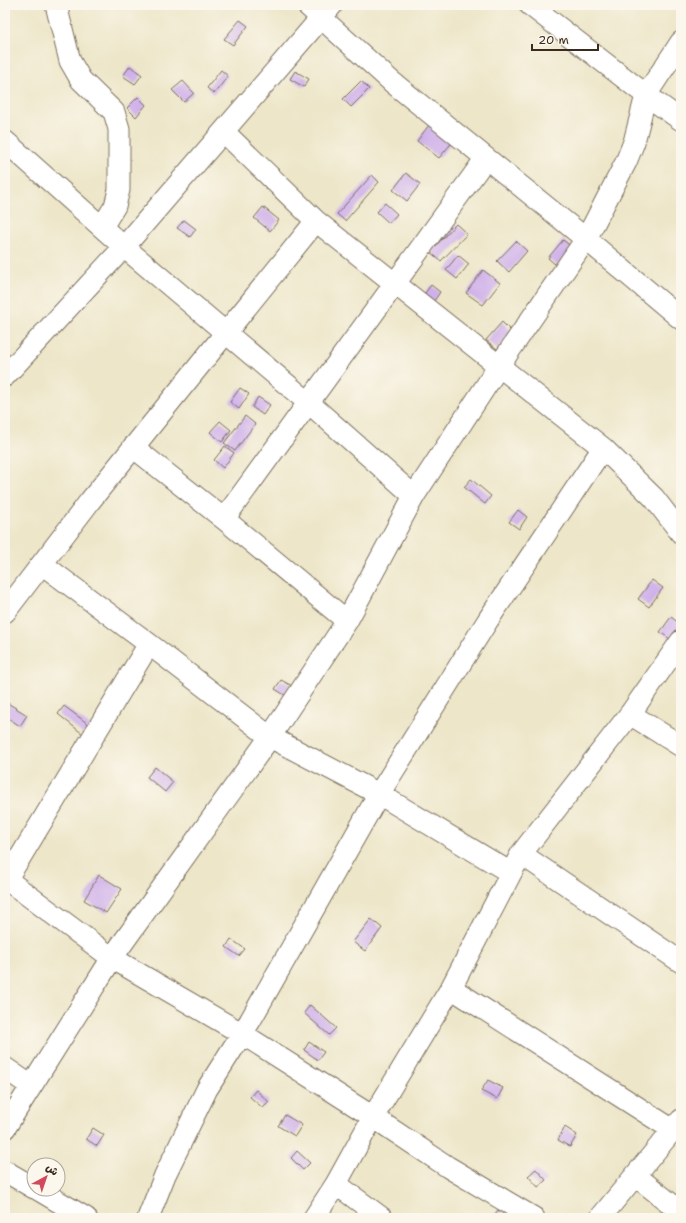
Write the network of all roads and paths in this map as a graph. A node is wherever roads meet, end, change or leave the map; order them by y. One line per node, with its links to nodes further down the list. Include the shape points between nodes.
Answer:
1 (56, 5): 11 (street, via 70,61 81,80 114,112 119,129 119,190 115,206)
2 (530, 5): 5 (street)
3 (320, 9): 7 (street); 9 (street, via 392,82)
4 (681, 42): 5 (street)
5 (646, 95): 6 (street); 12 (street, via 631,149)
6 (681, 120)
7 (224, 132): 10 (street); 13 (street)
8 (5, 141): 11 (street)
9 (486, 158): 12 (street); 14 (street)
10 (316, 221): 14 (street); 16 (street)
11 (102, 227): 13 (street)
12 (586, 239): 15 (street); 17 (street)
13 (124, 247): 16 (street); 18 (street)
14 (395, 284): 17 (street); 19 (street)
15 (681, 319)
16 (225, 333): 19 (street); 20 (street)
17 (499, 366): 21 (street); 22 (street)
18 (5, 376)
19 (309, 403): 22 (street); 23 (street)
20 (133, 447): 23 (street); 25 (street)
21 (603, 448): 24 (street, via 654,498); 33 (street, via 488,620)
22 (414, 496): 27 (street)
23 (224, 519): 27 (street)
24 (681, 533)
25 (42, 564): 26 (street); 29 (street)
26 (5, 612)
27 (347, 621): 31 (street)
28 (681, 641): 30 (street)
29 (149, 644): 31 (street); 35 (street)
30 (630, 714): 32 (street); 34 (street)
31 (270, 737): 33 (street); 38 (street)
32 (681, 746)
33 (379, 794): 36 (street); 41 (street)
34 (522, 854): 36 (street); 39 (street)
35 (12, 857): 37 (street)
36 (511, 874): 40 (street)
37 (6, 880): 38 (street)
38 (112, 958): 41 (street); 43 (street)
39 (681, 962)
40 (451, 988): 44 (street); 45 (street)
41 (241, 1033): 44 (street); 54 (street, via 207,1089 165,1175)
42 (5, 1068): 43 (street)
43 (31, 1086): 46 (street)
44 (373, 1117): 50 (street); 57 (street, via 448,1167)
45 (677, 1125): 48 (street)
46 (5, 1128)
47 (5, 1171): 49 (street)
48 (636, 1176): 52 (street); 58 (street)
49 (26, 1183)
50 (336, 1184): 55 (street); 56 (street)
51 (51, 1197): 53 (street)
52 (681, 1212)
53 (86, 1218)
54 (148, 1218)
55 (314, 1218)
56 (382, 1218)
57 (534, 1218)
58 (600, 1218)

